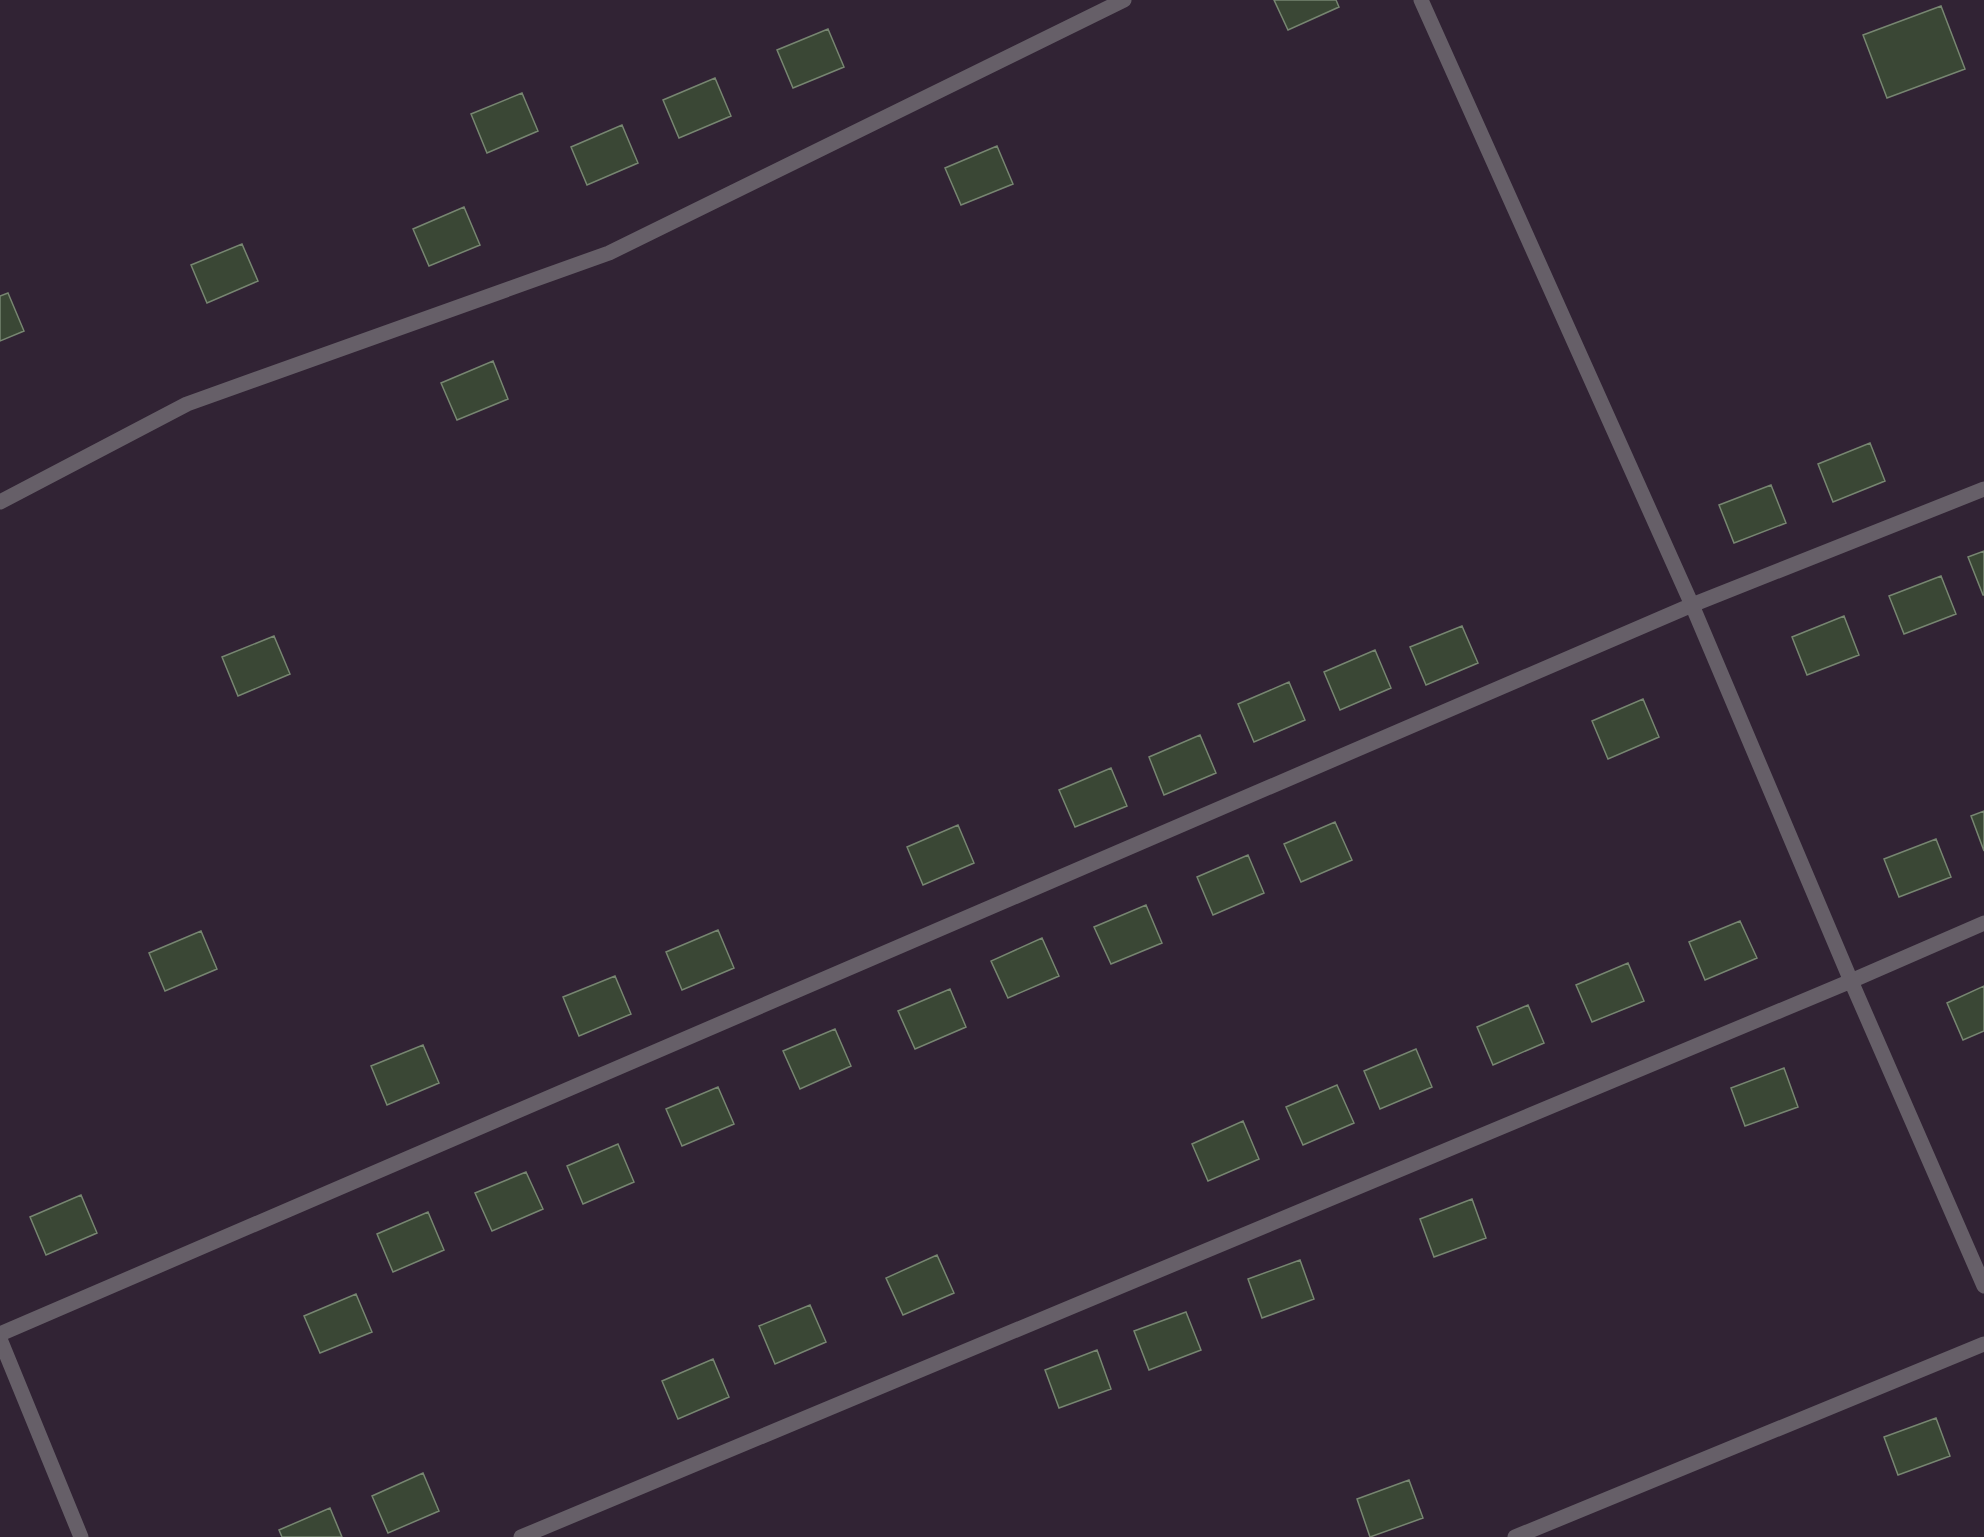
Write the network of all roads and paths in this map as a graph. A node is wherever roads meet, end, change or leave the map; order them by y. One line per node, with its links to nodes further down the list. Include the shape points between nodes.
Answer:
1 (1124, 0): 4 (street, via 609,253 188,404)
2 (1421, 0): 5 (street)
3 (1984, 489): 5 (street)
4 (0, 502)
5 (1692, 605): 7 (street); 9 (street)
6 (1984, 923): 7 (street)
7 (1851, 981): 8 (street); 12 (street)
8 (1984, 1286)
9 (0, 1337): 11 (street)
10 (1984, 1344): 13 (street)
11 (81, 1537)
12 (521, 1537)
13 (1515, 1537)

